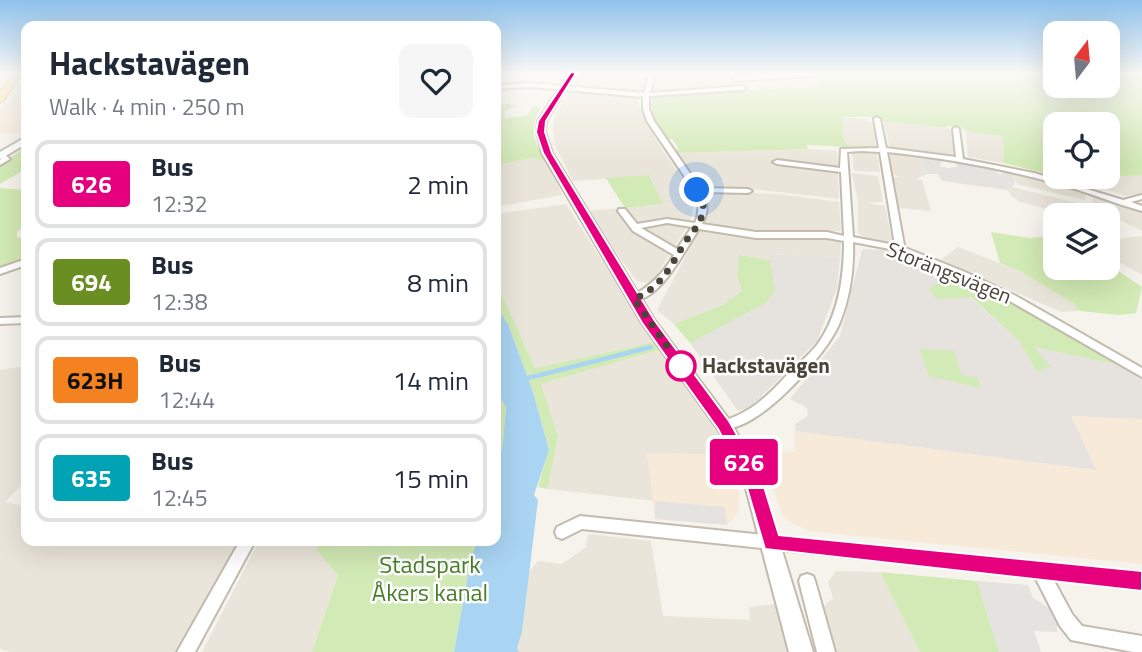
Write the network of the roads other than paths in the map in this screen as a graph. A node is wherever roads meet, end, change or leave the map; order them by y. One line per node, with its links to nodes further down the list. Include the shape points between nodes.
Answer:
1 (554, 103): 24 (street, via 542,121 547,153)
2 (646, 103): 11 (street, via 648,118)
3 (877, 119): 6 (street)
4 (956, 129): 8 (street)
5 (21, 143): 7 (street)
6 (881, 150): 8 (street); 10 (street, via 843,149); 20 (street)
7 (3, 156)
8 (960, 159): 14 (street, via 1048,178)
9 (777, 162): 10 (street)
10 (843, 170): 19 (street)
11 (697, 190): 12 (street); 17 (street, via 703,211)
12 (748, 191)
13 (1142, 197): 14 (street)
14 (1123, 202): 15 (street)
15 (1142, 209)
16 (622, 211): 18 (street)
17 (698, 226): 18 (street, Storängsvägen, via 667,221); 19 (street, Storängsvägen, via 756,235); 21 (street)
18 (635, 227): 21 (street)
19 (848, 237): 20 (street, Storängsvägen); 28 (street, via 849,266 842,300 822,346 756,413)
20 (897, 248): 27 (street, Storängsvägen, via 1012,298)
21 (679, 254): 24 (street, via 649,293)
22 (21, 264): 23 (street)
23 (0, 271)
24 (634, 299): 28 (street)
25 (21, 320): 26 (street)
26 (0, 321)
27 (1142, 373)
28 (724, 425): 30 (street, via 752,477)
29 (562, 532): 30 (street, via 580,522)
30 (772, 543): 32 (street); 38 (street)
31 (245, 546): 37 (street)
32 (1040, 571): 34 (street); 36 (street, via 1077,634)
33 (807, 581): 39 (street)
34 (1142, 581)
35 (1142, 645): 36 (street)
36 (1102, 646)
37 (186, 652)
38 (801, 652)
39 (826, 652)

